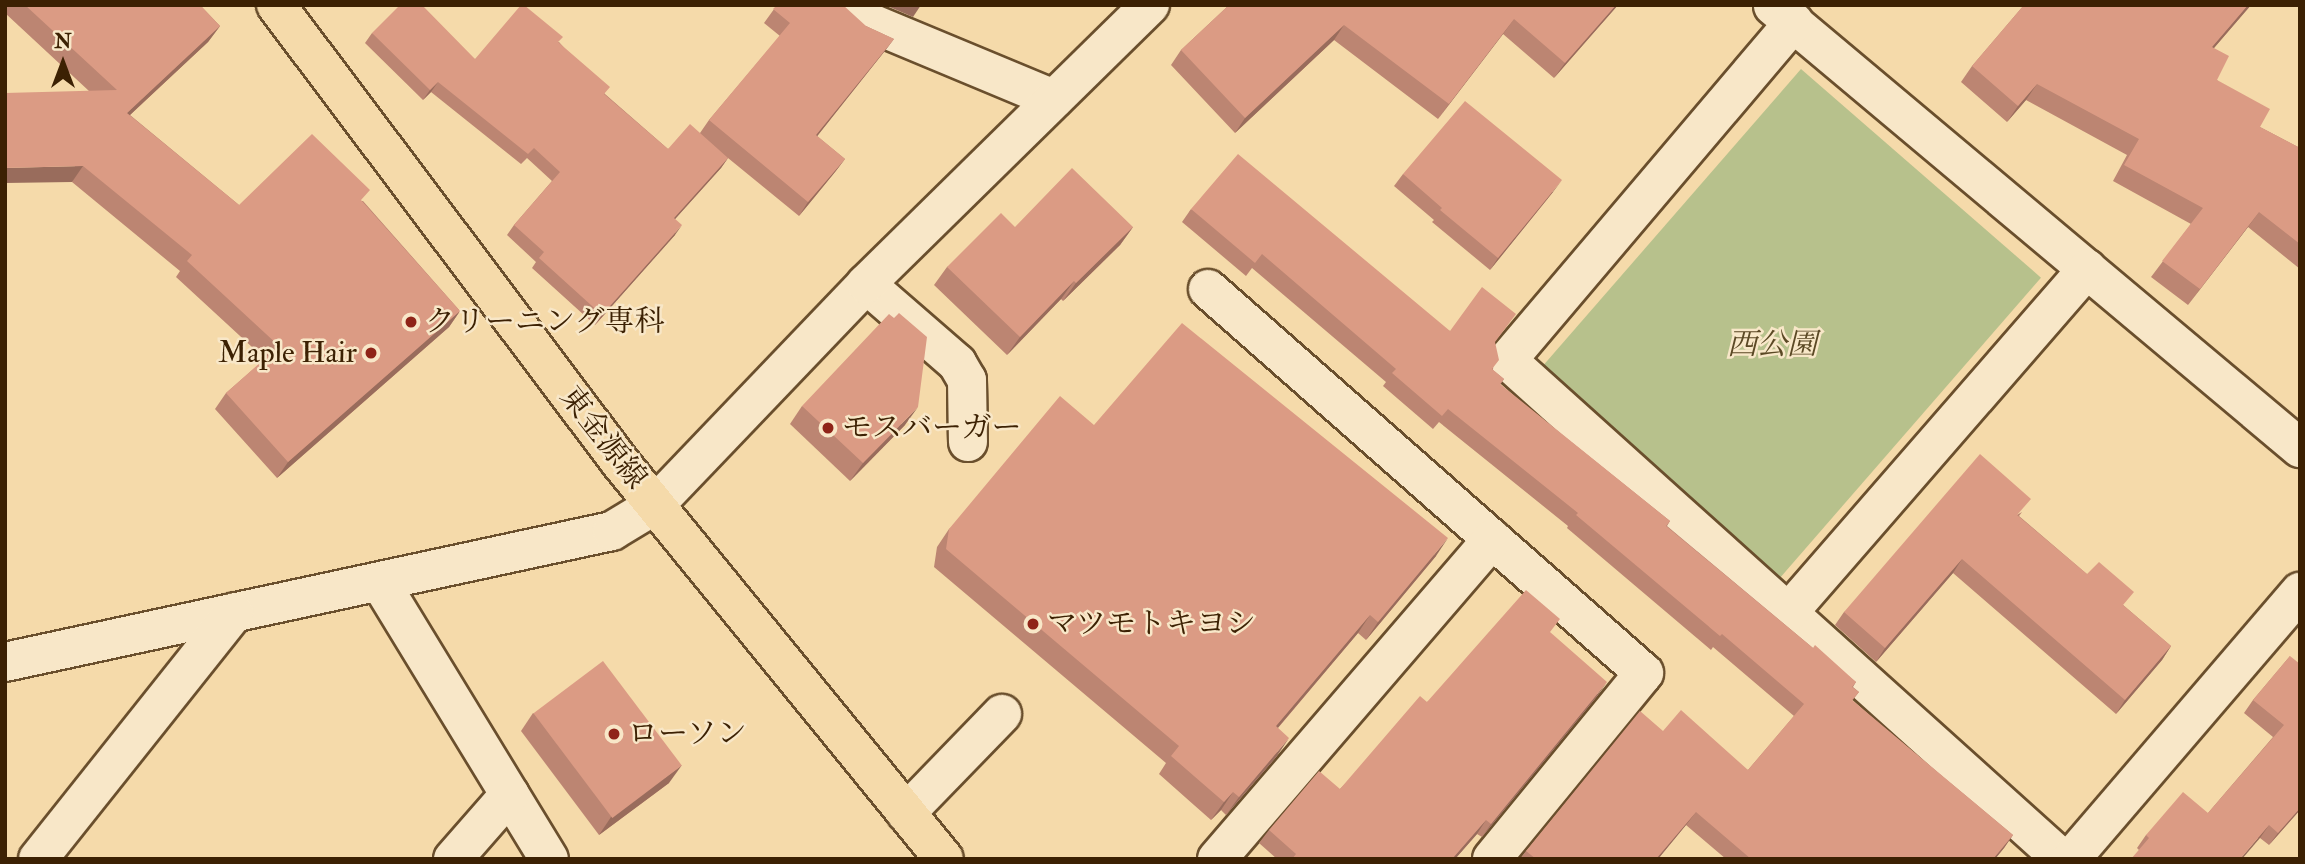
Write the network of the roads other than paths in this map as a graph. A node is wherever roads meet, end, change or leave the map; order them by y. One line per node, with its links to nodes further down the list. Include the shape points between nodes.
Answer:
1 (276, 5): 11 (main road, 東金源線)
2 (851, 5): 5 (street, via 871,23)
3 (1150, 5): 5 (street)
4 (1783, 14): 6 (street); 15 (street, via 1507,360)
5 (1054, 99): 7 (street)
6 (2087, 269): 10 (street); 15 (street)
7 (866, 284): 9 (street, via 957,363 967,380); 11 (street)
8 (1208, 289): 12 (street)
9 (968, 442)
10 (2300, 448)
11 (655, 505): 13 (street, via 612,531); 20 (main road, 東金源線)
12 (1492, 539): 25 (street); 26 (street, via 1644,673)
13 (380, 582): 16 (street); 19 (street)
14 (2300, 592): 28 (street)
15 (1788, 612): 27 (street)
16 (234, 613): 17 (street); 21 (street)
17 (5, 662)
18 (1002, 714): 20 (street)
19 (510, 794): 22 (street); 23 (street)
20 (906, 813): 24 (main road, 東金源線)
21 (38, 859)
22 (453, 859)
23 (549, 859)
24 (944, 859)
25 (1217, 859)
26 (1492, 859)
27 (2062, 859)
28 (2071, 859)

